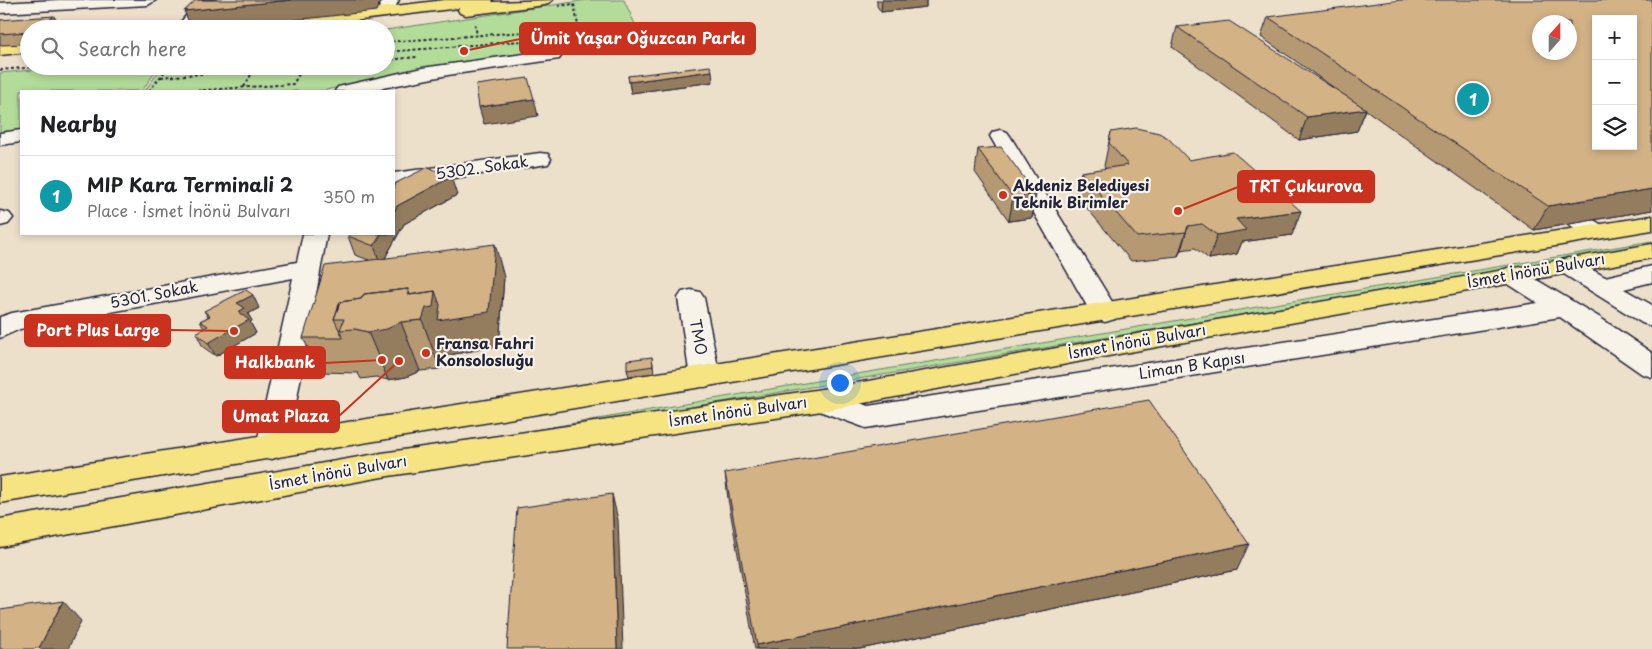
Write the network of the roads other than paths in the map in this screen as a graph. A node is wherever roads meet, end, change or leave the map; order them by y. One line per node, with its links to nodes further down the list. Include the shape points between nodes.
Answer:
1 (148, 0): 6 (street)
2 (208, 0): 7 (street)
3 (485, 0): 5 (main road)
4 (545, 0): 9 (main road)
5 (388, 6): 8 (main road)
6 (0, 8)
7 (191, 20)
8 (300, 20)
9 (392, 20)
10 (20, 48): 11 (main road)
11 (0, 50)
12 (553, 55): 15 (street, via 489,62)
13 (20, 59): 14 (main road)
14 (0, 61)
15 (349, 90)
16 (20, 136): 18 (street)
17 (1000, 136): 33 (street)
18 (0, 139)
19 (540, 160): 20 (street, 5302. Sokak)
20 (395, 180)
21 (1530, 189): 23 (street)
22 (1652, 223): 23 (main road, İsmet İnönü Bulvarı)
23 (1596, 232): 33 (main road, İsmet İnönü Bulvarı)
24 (314, 235): 26 (street)
25 (1652, 251): 27 (main road, İsmet İnönü Bulvarı)
26 (310, 266): 35 (street, 5301. Sokak, via 12,322); 39 (street)
27 (1568, 266): 29 (main road, İsmet İnönü Bulvarı); 30 (street)
28 (1652, 274): 30 (street)
29 (1511, 275): 32 (street); 38 (main road, İsmet İnönü Bulvarı)
30 (1602, 286): 34 (street)
31 (691, 298): 37 (street, TMO)
32 (1564, 308): 36 (street); 38 (street, Liman B Kapısı, via 866,417)
33 (1105, 313): 37 (main road, İsmet İnönü Bulvarı)
34 (1652, 317)
35 (0, 328)
36 (1652, 367)
37 (705, 376): 39 (main road, İsmet İnönü Bulvarı)
38 (822, 400): 41 (main road, İsmet İnönü Bulvarı, via 382,465)
39 (272, 447): 40 (main road, İsmet İnönü Bulvarı)
40 (0, 490)
41 (0, 533)

